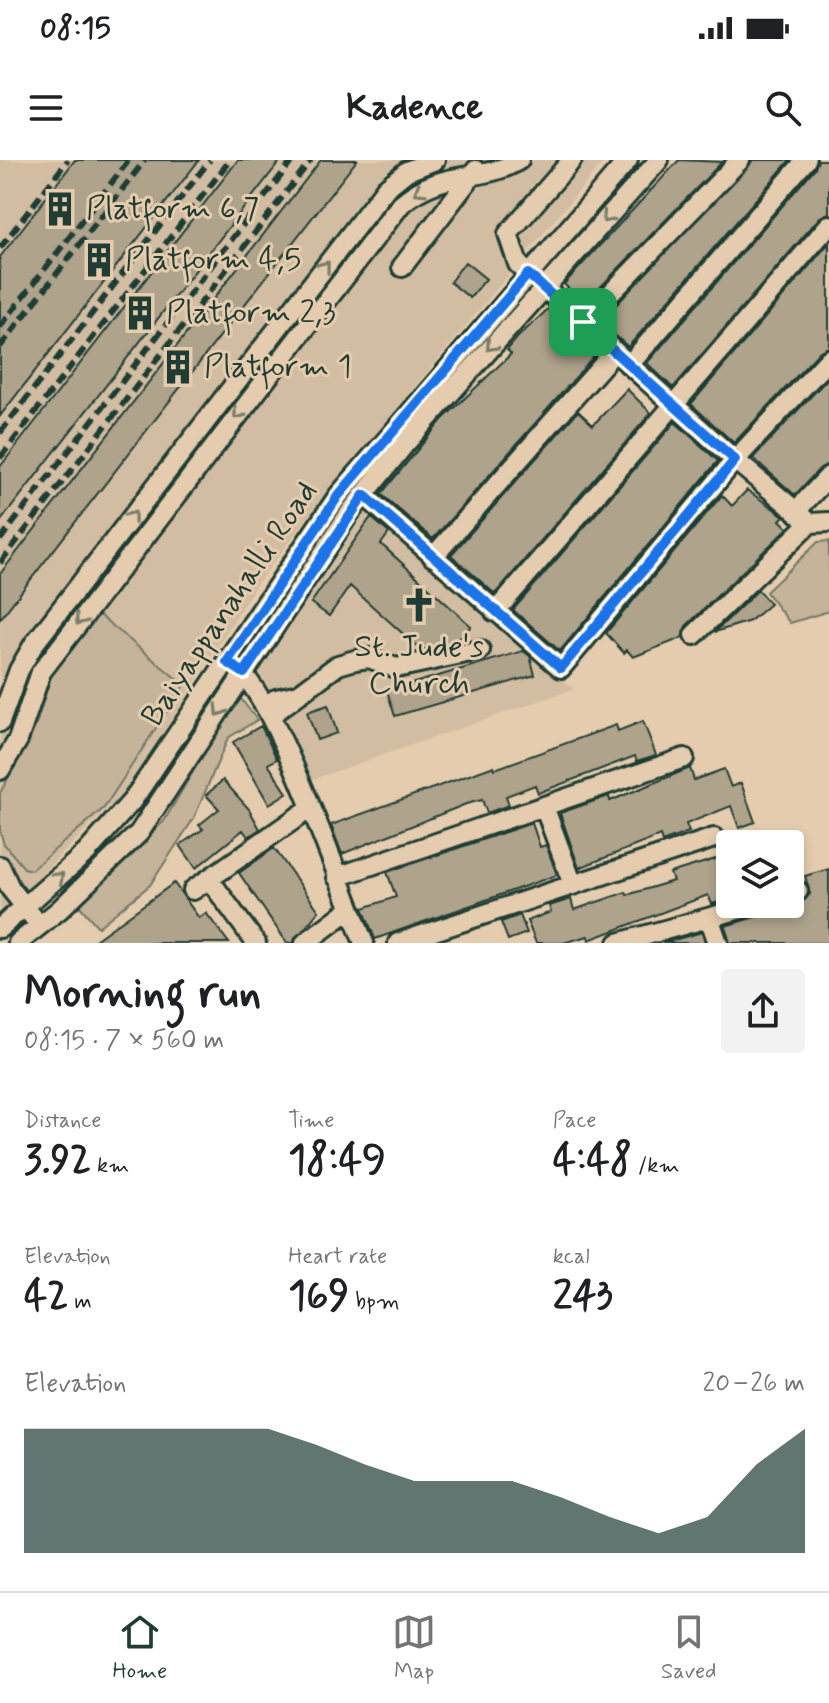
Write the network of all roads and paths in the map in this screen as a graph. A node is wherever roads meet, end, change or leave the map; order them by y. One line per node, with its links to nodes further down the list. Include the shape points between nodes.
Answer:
1 (435, 160): 10 (street, via 394,180)
2 (519, 160): 8 (street, via 496,170)
3 (572, 160): 13 (street, via 508,234 518,264)
4 (628, 160): 13 (street, Baiyappanahalli Road)
5 (659, 160): 14 (street, Baiyappanahalli Road, one-way to 14)
6 (740, 160): 15 (street)
7 (806, 160): 20 (street)
8 (477, 166): 11 (street, one-way to 11, via 416,191); 12 (street)
9 (829, 225): 21 (street)
10 (352, 231): 11 (street); 16 (street, one-way to 10)
11 (370, 243): 19 (street)
12 (402, 267)
13 (528, 274): 14 (street); 32 (street, Baiyappanahalli Road, via 338,496)
14 (543, 288): 15 (street); 26 (street, Baiyappanahalli Road, one-way to 26)
15 (583, 322): 17 (street)
16 (261, 349): 19 (street); 23 (street)
17 (615, 351): 20 (street); 28 (street)
18 (829, 359): 22 (street)
19 (278, 362): 25 (street, one-way to 25)
20 (629, 365): 21 (street)
21 (675, 406): 22 (street); 29 (street)
22 (735, 460): 27 (street); 29 (street, via 561,668)
23 (167, 471): 25 (street); 35 (street, one-way to 23, via 34,644)
24 (829, 476): 27 (street)
25 (184, 483): 37 (street, one-way to 37, via 41,672 18,740)
26 (364, 495): 28 (street); 33 (street, Baiyappanahalli Road)
27 (812, 518): 30 (street)
28 (433, 557): 29 (street)
29 (495, 612)
30 (694, 635)
31 (480, 650): 34 (street, via 396,668 369,658 355,660 338,665 299,694 276,699)
32 (227, 662): 33 (street); 44 (street, Baiyappanahalli Road, one-way to 32, via 87,852 132,801)
33 (244, 673): 34 (street); 48 (street, Baiyappanahalli Road, one-way to 48, via 139,833)
34 (268, 710): 39 (street)
35 (0, 722)
36 (684, 758): 38 (street)
37 (0, 770)
38 (544, 806): 42 (street); 43 (street)
39 (309, 809): 42 (street); 51 (street, via 201,885)
40 (714, 838): 43 (street)
41 (0, 866): 44 (street)
42 (337, 877): 45 (street)
43 (573, 885): 54 (street)
44 (25, 908): 48 (street); 49 (street, Baiyappanahalli Road)
45 (350, 909): 52 (street); 53 (street)
46 (716, 918): 47 (street)
47 (710, 920): 55 (street); 56 (street)
48 (40, 926): 50 (street, Baiyappanahalli Road)
49 (0, 928)
50 (18, 943)
51 (256, 943)
52 (305, 943)
53 (364, 943)
54 (398, 943)
55 (618, 943)
56 (718, 943)

